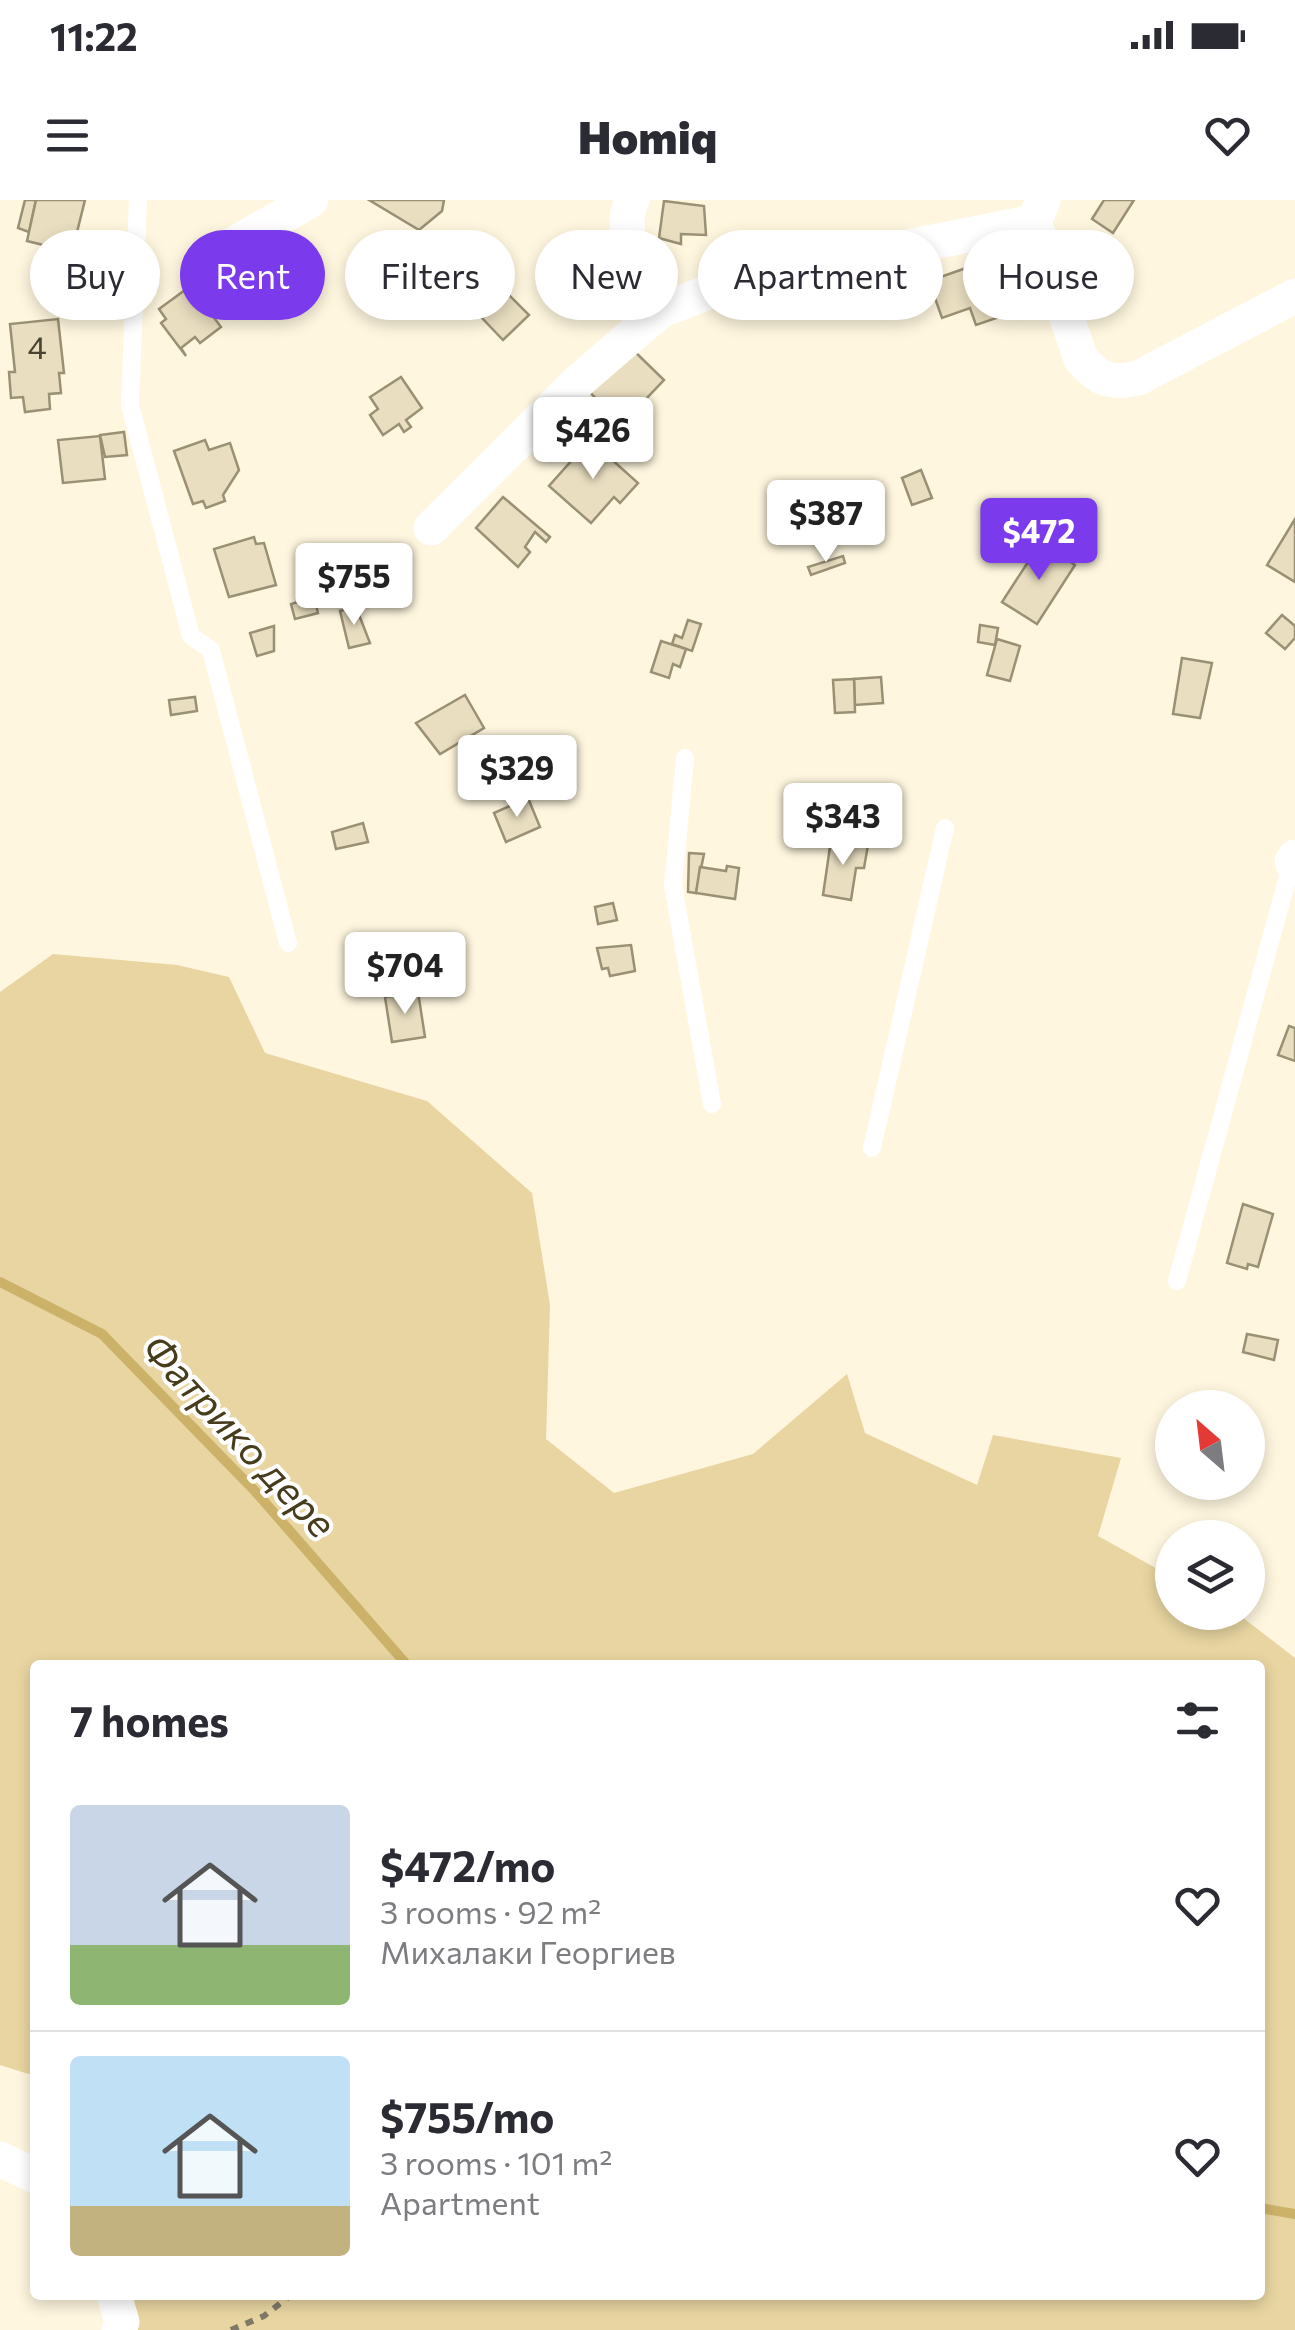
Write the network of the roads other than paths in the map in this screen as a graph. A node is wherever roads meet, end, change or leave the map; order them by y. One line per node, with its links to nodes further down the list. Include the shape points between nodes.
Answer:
1 (138, 200): 14 (lane, via 130,405 191,636 211,650)
2 (311, 200): 5 (street)
3 (632, 200): 6 (street)
4 (1038, 211): 7 (street, via 1081,360 1096,377 1138,378); 8 (street, via 737,282)
5 (258, 230)
6 (625, 230)
7 (1295, 296)
8 (678, 303)
9 (649, 320): 10 (street)
10 (431, 528)
11 (686, 758): 15 (lane, via 674,886)
12 (945, 828): 16 (lane)
13 (1293, 860): 17 (lane)
14 (288, 943)
15 (712, 1104)
16 (872, 1148)
17 (1178, 1281)
18 (0, 2159): 19 (street)
19 (30, 2172)
20 (115, 2300): 21 (street)
21 (119, 2330)

